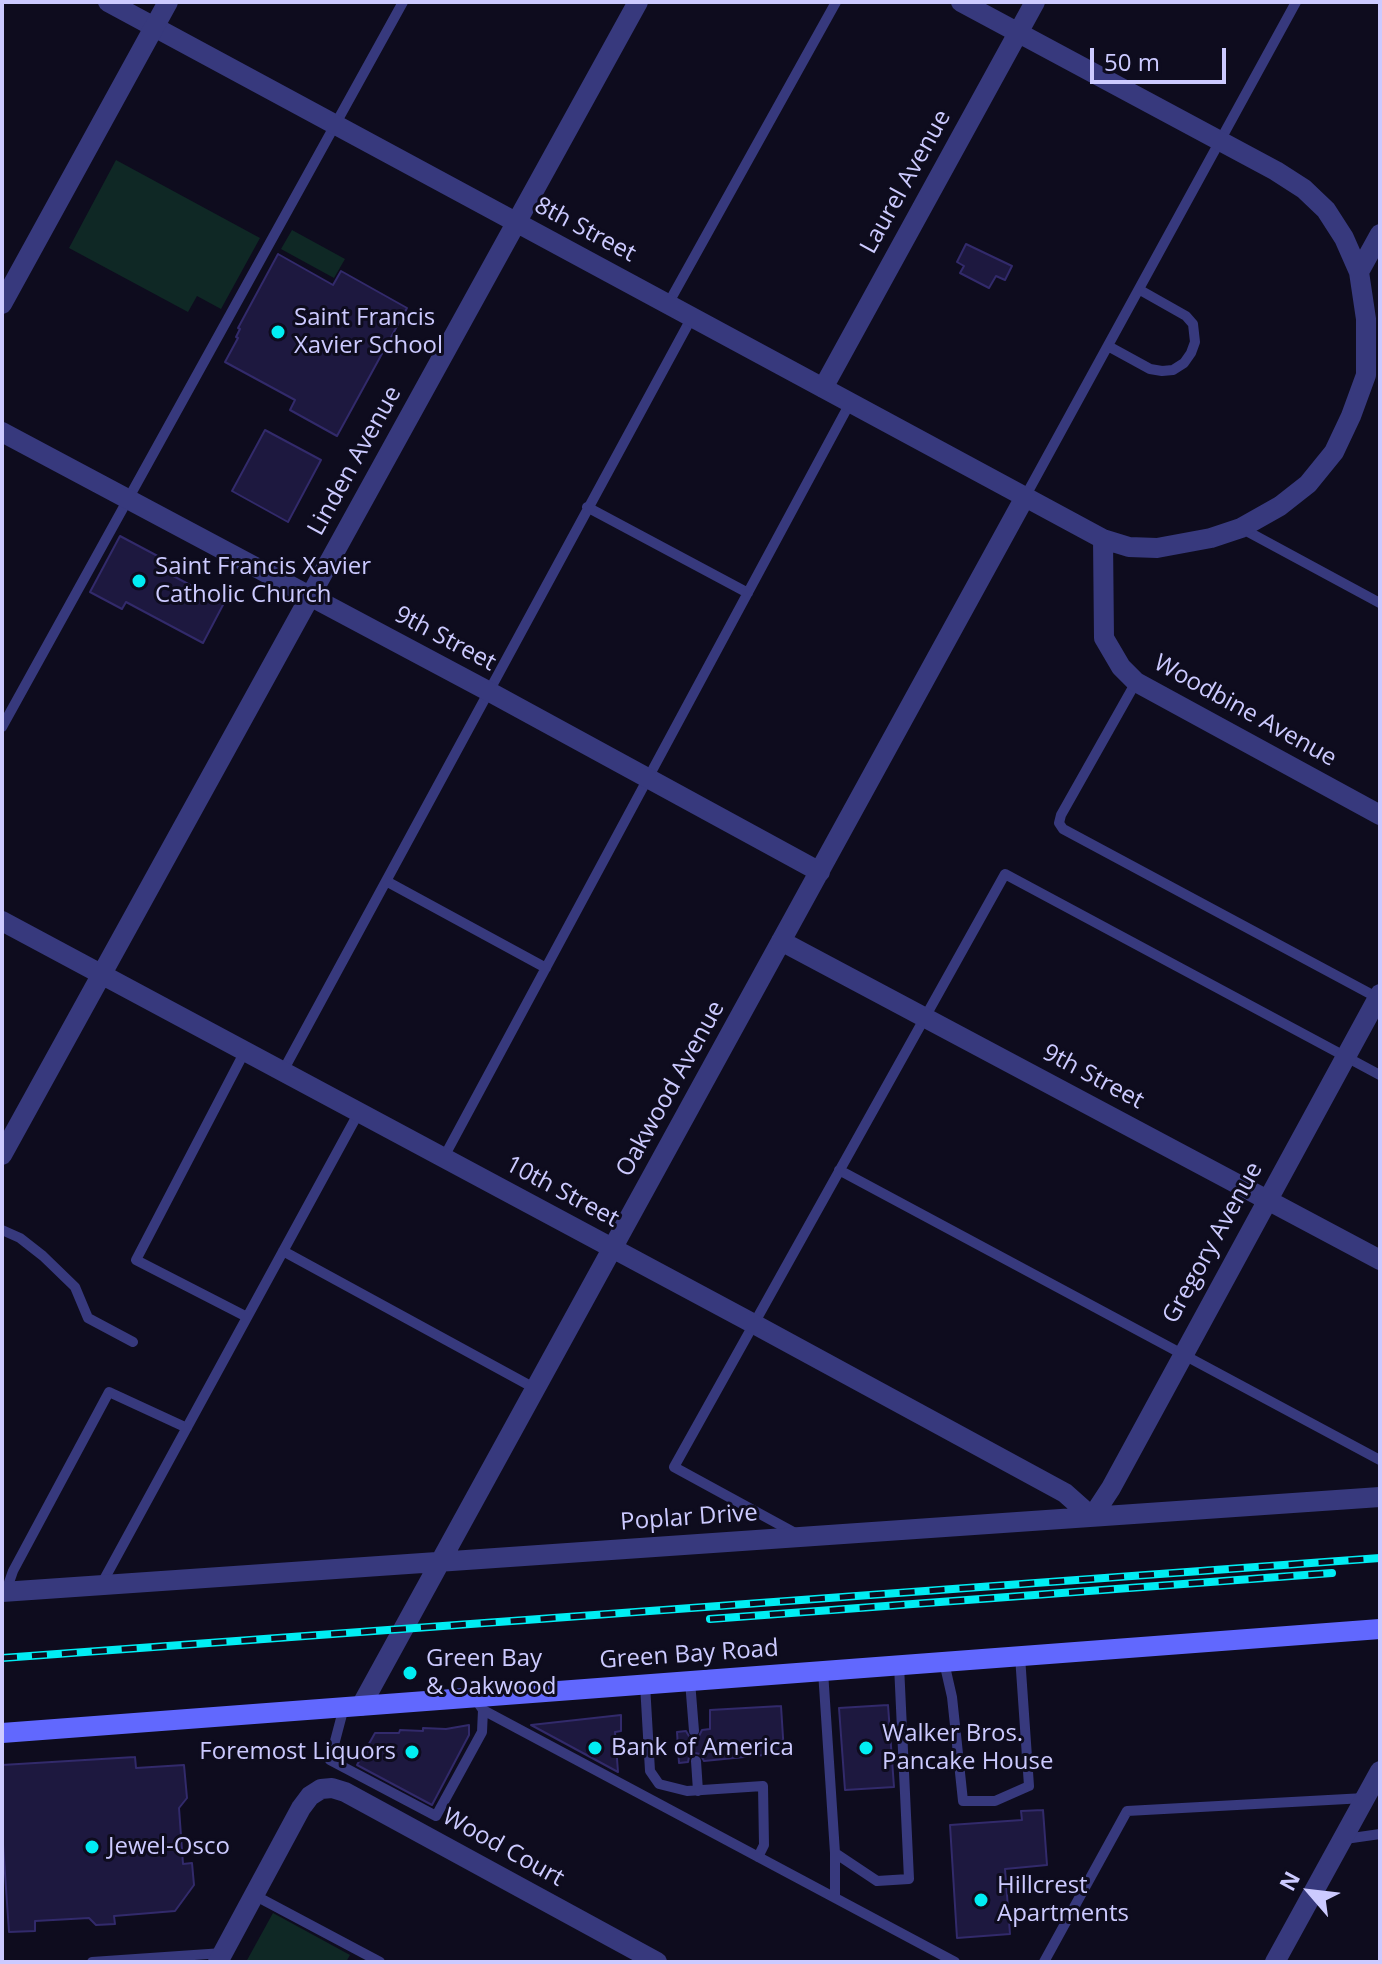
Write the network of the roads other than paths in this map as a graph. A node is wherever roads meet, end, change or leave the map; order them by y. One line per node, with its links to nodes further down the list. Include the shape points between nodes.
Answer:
1 (108, 2): 9 (street, 8th Street)
2 (168, 2): 9 (street)
3 (403, 2): 11 (lane)
4 (638, 2): 13 (street, Linden Avenue)
5 (836, 2): 18 (lane)
6 (961, 2): 10 (street)
7 (1035, 2): 10 (street, Laurel Avenue)
8 (1296, 2): 12 (lane)
9 (154, 27): 11 (street, 8th Street); 17 (street)
10 (1018, 32): 12 (street); 22 (street, Laurel Avenue)
11 (335, 125): 13 (street, 8th Street); 25 (lane)
12 (1220, 141): 15 (street, via 1304,189 1326,210); 16 (lane)
13 (516, 222): 18 (street, 8th Street); 31 (street, Linden Avenue)
14 (1380, 234): 15 (street)
15 (1359, 272): 21 (street)
16 (1140, 290): 20 (lane); 20 (lane, via 1193,324 1191,353 1173,370 1162,371)
17 (2, 304)
18 (668, 304): 19 (street, 8th Street)
19 (692, 317): 22 (street, 8th Street); 27 (lane)
20 (1108, 346): 26 (lane)
21 (1373, 379): 28 (street, 8th Street, via 1334,452 1308,484)
22 (823, 388): 23 (street, 8th Street)
23 (850, 403): 26 (street, 8th Street); 30 (lane)
24 (2, 432): 25 (street, 9th Street)
25 (127, 500): 31 (street, 9th Street); 35 (lane)
26 (1031, 500): 29 (street, 8th Street); 38 (street, Oakwood Avenue)
27 (587, 507): 30 (lane); 34 (lane)
28 (1241, 528): 29 (street, 8th Street, via 1157,548); 32 (lane)
29 (1103, 539): 33 (street, Woodbine Avenue, via 1104,638)
30 (748, 593): 36 (lane)
31 (309, 597): 34 (street, 9th Street); 43 (street, Linden Avenue)
32 (1380, 603)
33 (1136, 682): 37 (street, Woodbine Avenue); 44 (lane, via 1061,815 1063,829)
34 (488, 691): 36 (street, 9th Street); 39 (lane)
35 (2, 727)
36 (648, 779): 38 (street, 9th Street); 42 (lane)
37 (1380, 815)
38 (820, 872): 41 (street, Oakwood Avenue)
39 (386, 881): 42 (lane); 48 (lane)
40 (2, 921): 43 (street, 10th Street)
41 (781, 941): 45 (street, 9th Street); 56 (street, Oakwood Avenue)
42 (546, 968): 52 (lane)
43 (101, 975): 46 (street, 10th Street); 51 (street, Linden Avenue)
44 (1379, 996): 47 (street, Gregory Avenue)
45 (925, 1017): 47 (lane, via 1005,874); 53 (lane); 54 (street, 9th Street)
46 (245, 1051): 48 (street, 10th Street); 59 (lane, via 136,1260)
47 (1346, 1057): 49 (lane); 54 (street, Gregory Avenue)
48 (283, 1071): 50 (street, 10th Street)
49 (1380, 1075)
50 (359, 1112): 52 (street, 10th Street); 57 (lane)
51 (2, 1155)
52 (444, 1157): 56 (street, 10th Street)
53 (839, 1170): 60 (lane); 62 (lane)
54 (1266, 1199): 58 (street, 9th Street); 62 (street, Gregory Avenue)
55 (2, 1230): 61 (lane, via 20,1238 75,1287 88,1318)
56 (613, 1249): 60 (street, 10th Street); 63 (street, Oakwood Avenue)
57 (283, 1251): 59 (lane); 63 (lane)
58 (1380, 1260)
59 (247, 1317): 64 (lane)
60 (754, 1324): 67 (street, 10th Street, via 1065,1493); 68 (lane, via 674,1467)
61 (133, 1342)
62 (1183, 1354): 65 (lane); 67 (street, Gregory Avenue)
63 (536, 1389): 69 (street, Oakwood Avenue)
64 (187, 1428): 70 (lane); 71 (lane, via 109,1392)
65 (1380, 1460)
66 (1380, 1497): 67 (street, Poplar Drive)
67 (1092, 1517): 68 (street, Poplar Drive)
68 (803, 1537): 69 (street, Poplar Drive)
69 (440, 1562): 70 (street, Poplar Drive); 80 (street, Oakwood Avenue)
70 (101, 1585): 71 (street, Poplar Drive)
71 (4, 1592)
72 (1380, 1629): 73 (main road, Green Bay Road)
73 (1020, 1656): 74 (main road, Green Bay Road); 74 (lane, via 1029,1786 995,1801 963,1801)
74 (944, 1662): 75 (main road, Green Bay Road)
75 (899, 1665): 76 (main road, Green Bay Road); 89 (lane, via 909,1879 877,1881)
76 (823, 1671): 77 (main road, Green Bay Road); 89 (lane)
77 (690, 1681): 78 (main road, Green Bay Road); 81 (lane)
78 (645, 1684): 79 (main road, Green Bay Road); 85 (lane, via 650,1771 659,1784)
79 (479, 1704): 80 (main road, Green Bay Road); 80 (lane, via 482,1732 436,1816 330,1760); 90 (lane)
80 (352, 1706): 82 (main road, Green Bay Road)
81 (694, 1731)
82 (2, 1733)
83 (696, 1761): 85 (lane)
84 (1380, 1771): 86 (street)
85 (698, 1791): 90 (lane, via 763,1786 764,1845)
86 (1365, 1798): 88 (street); 98 (lane, via 1127,1811)
87 (1380, 1834): 88 (lane)
88 (1343, 1839): 99 (street)
89 (835, 1853): 92 (lane)
90 (758, 1857): 92 (lane)
91 (254, 1895): 93 (street); 95 (lane); 96 (street, Wood Court, via 301,1808 310,1796 332,1788)
92 (835, 1898): 97 (lane)
93 (220, 1957): 94 (lane)
94 (92, 1962)
95 (380, 1962)
96 (657, 1962)
97 (955, 1962)
98 (1044, 1962)
99 (1275, 1962)

